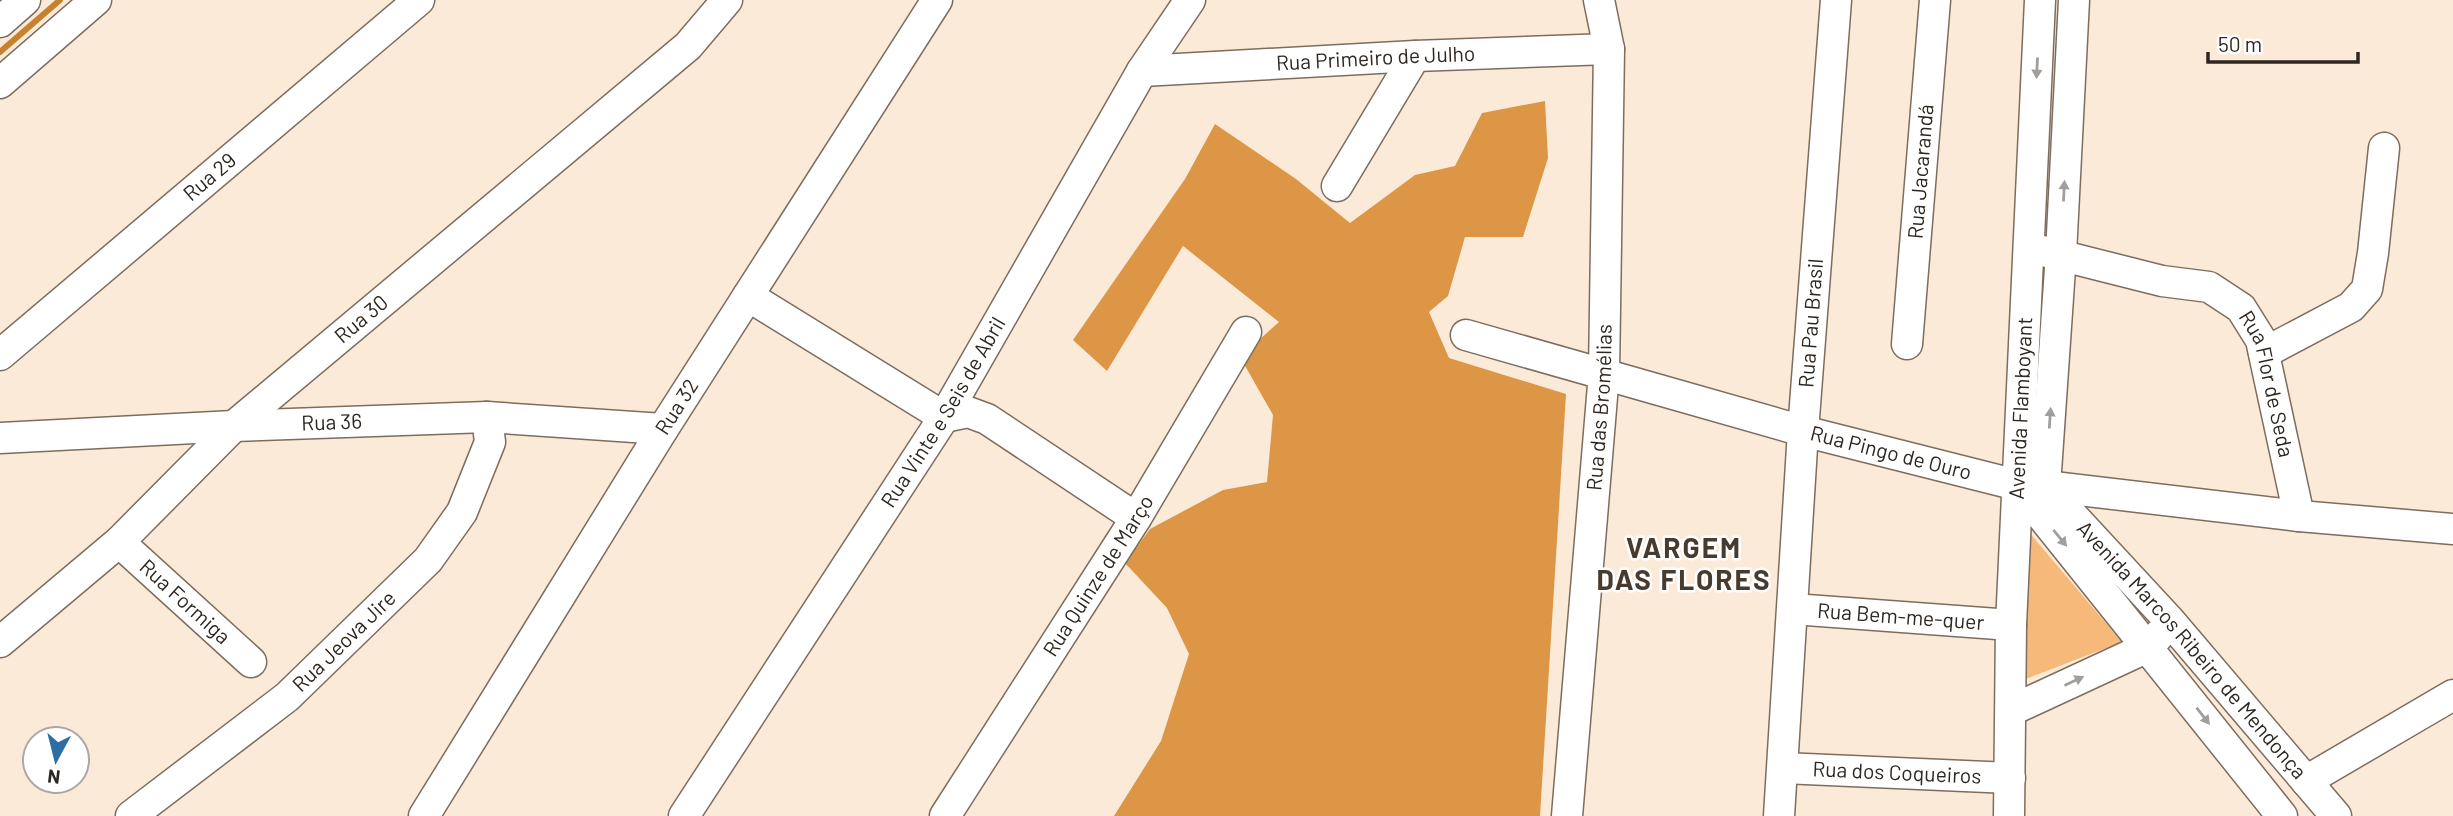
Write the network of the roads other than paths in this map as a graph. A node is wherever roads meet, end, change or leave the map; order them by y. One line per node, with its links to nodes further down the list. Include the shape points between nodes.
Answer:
1 (24, 0): 12 (street)
2 (96, 0): 16 (street)
3 (419, 0): 26 (street, Rua 29)
4 (727, 0): 30 (street, Rua 30, via 688,46)
5 (937, 0): 21 (street, Rua 32)
6 (1190, 0): 15 (street, Rua Vinte e Seis de Abril)
7 (1599, 0): 13 (street, Rua das Bromélias)
8 (1836, 0): 32 (street, Rua Pau Brasil)
9 (1935, 0): 24 (street, Rua Jacarandá)
10 (2040, 0): 19 (street, Avenida Flamboyant, one-way to 19)
11 (2074, 0): 20 (street, Avenida Flamboyant, one-way to 11)
12 (0, 22)
13 (1609, 49): 14 (street, Rua Primeiro de Julho); 27 (street, Rua das Bromélias)
14 (1415, 56): 15 (street, Rua Primeiro de Julho); 18 (street)
15 (1142, 71): 29 (street, Rua Vinte e Seis de Abril)
16 (0, 83)
17 (2384, 148): 25 (street, via 2367,289 2351,307)
18 (1337, 186)
19 (2028, 249): 20 (street, Rua Flor de Seda); 34 (street, Avenida Flamboyant)
20 (2061, 254): 25 (street, Rua Flor de Seda, via 2162,281 2210,287 2242,309); 34 (street, Avenida Flamboyant, one-way to 20)
21 (748, 296): 29 (street); 31 (street, Rua 32)
22 (1246, 332): 36 (street, Rua Quinze de Março)
23 (1466, 335): 27 (street, Rua Pingo de Ouro)
24 (1907, 344)
25 (2264, 353): 35 (street, Rua Flor de Seda)
26 (0, 355)
27 (1604, 373): 32 (street, Rua Pingo de Ouro); 54 (street, Rua das Bromélias)
28 (487, 417): 30 (street, Rua 36); 31 (street, Rua 36); 51 (street, Rua Jeova Jire, via 490,442 462,512 428,560 287,697)
29 (944, 417): 36 (street, via 968,412 987,419); 50 (street, Rua Vinte e Seis de Abril)
30 (234, 426): 33 (street, Rua 36); 38 (street, Rua 30)
31 (663, 429): 52 (street, Rua 32)
32 (1803, 430): 34 (street, Rua Pingo de Ouro); 39 (street, Rua Pau Brasil)
33 (0, 438)
34 (2031, 486): 35 (street, Rua Pingo de Ouro); 40 (street, Avenida Marcos Ribeiro de Mendonça); 41 (street, Avenida Flamboyant); 43 (street, Avenida Marcos Ribeiro de Mendonça, one-way to 43)
35 (2299, 516): 37 (street, Rua Pingo de Ouro)
36 (1136, 518): 53 (street, Rua Quinze de Março)
37 (2453, 529)
38 (118, 542): 42 (street, Rua 30); 44 (street, Rua Formiga)
39 (1793, 610): 41 (street, Rua Bem-me-quer); 47 (street, Rua Pau Brasil)
40 (2170, 621): 43 (street); 49 (street, Avenida Marcos Ribeiro de Mendonça)
41 (2011, 625): 46 (street, Avenida Flamboyant)
42 (0, 642)
43 (2148, 647): 46 (street, one-way to 43); 57 (street, Avenida Marcos Ribeiro de Mendonça, one-way to 57)
44 (251, 662)
45 (2453, 695): 49 (street)
46 (2012, 710): 48 (street, Avenida Flamboyant)
47 (1783, 768): 48 (street, Rua dos Coqueiros); 55 (street, Rua Pau Brasil)
48 (2010, 778): 56 (street, Avenida Flamboyant)
49 (2306, 781): 58 (street, Avenida Marcos Ribeiro de Mendonça)
50 (696, 812)
51 (131, 816)
52 (424, 816)
53 (945, 816)
54 (1567, 816)
55 (1779, 816)
56 (2009, 816)
57 (2283, 816)
58 (2336, 816)

